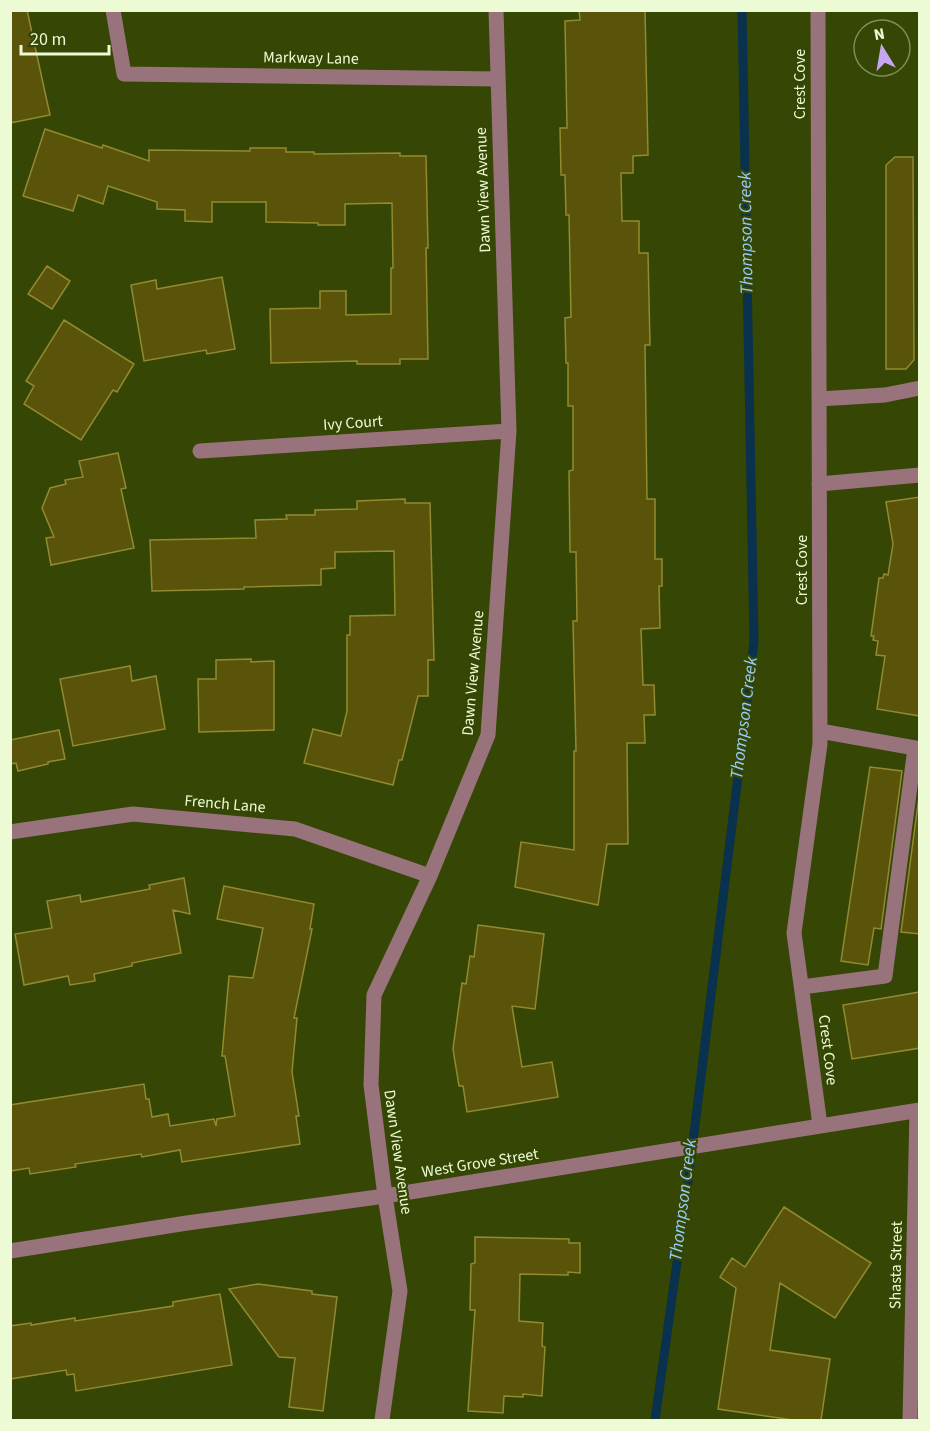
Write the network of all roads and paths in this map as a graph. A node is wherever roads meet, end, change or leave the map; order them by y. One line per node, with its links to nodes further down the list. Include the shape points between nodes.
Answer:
1 (113, 10): 4 (street, Markway Lane, via 124,74)
2 (496, 10): 4 (street, Dawn View Avenue)
3 (818, 10): 6 (street, Crest Cove)
4 (497, 79): 7 (street, Dawn View Avenue)
5 (920, 388): 6 (street, via 885,395)
6 (819, 399): 10 (street, Crest Cove)
7 (509, 431): 8 (street, Ivy Court); 13 (street, Dawn View Avenue, via 488,735)
8 (200, 451)
9 (920, 474): 10 (street)
10 (819, 484): 11 (street, Crest Cove)
11 (820, 731): 14 (street, Crest Cove, via 794,933); 14 (street, via 915,748 885,976)
12 (10, 832): 13 (street, French Lane, via 133,814 295,829)
13 (430, 876): 17 (street, Dawn View Avenue, via 375,995 370,1084)
14 (802, 987): 16 (street, Crest Cove)
15 (918, 1110): 16 (street, West Grove Street); 20 (street, Shasta Street)
16 (820, 1125): 17 (street, West Grove Street)
17 (385, 1196): 18 (street, West Grove Street); 19 (street, Dawn View Avenue, via 400,1291)
18 (10, 1251)
19 (382, 1420)
20 (910, 1420)

